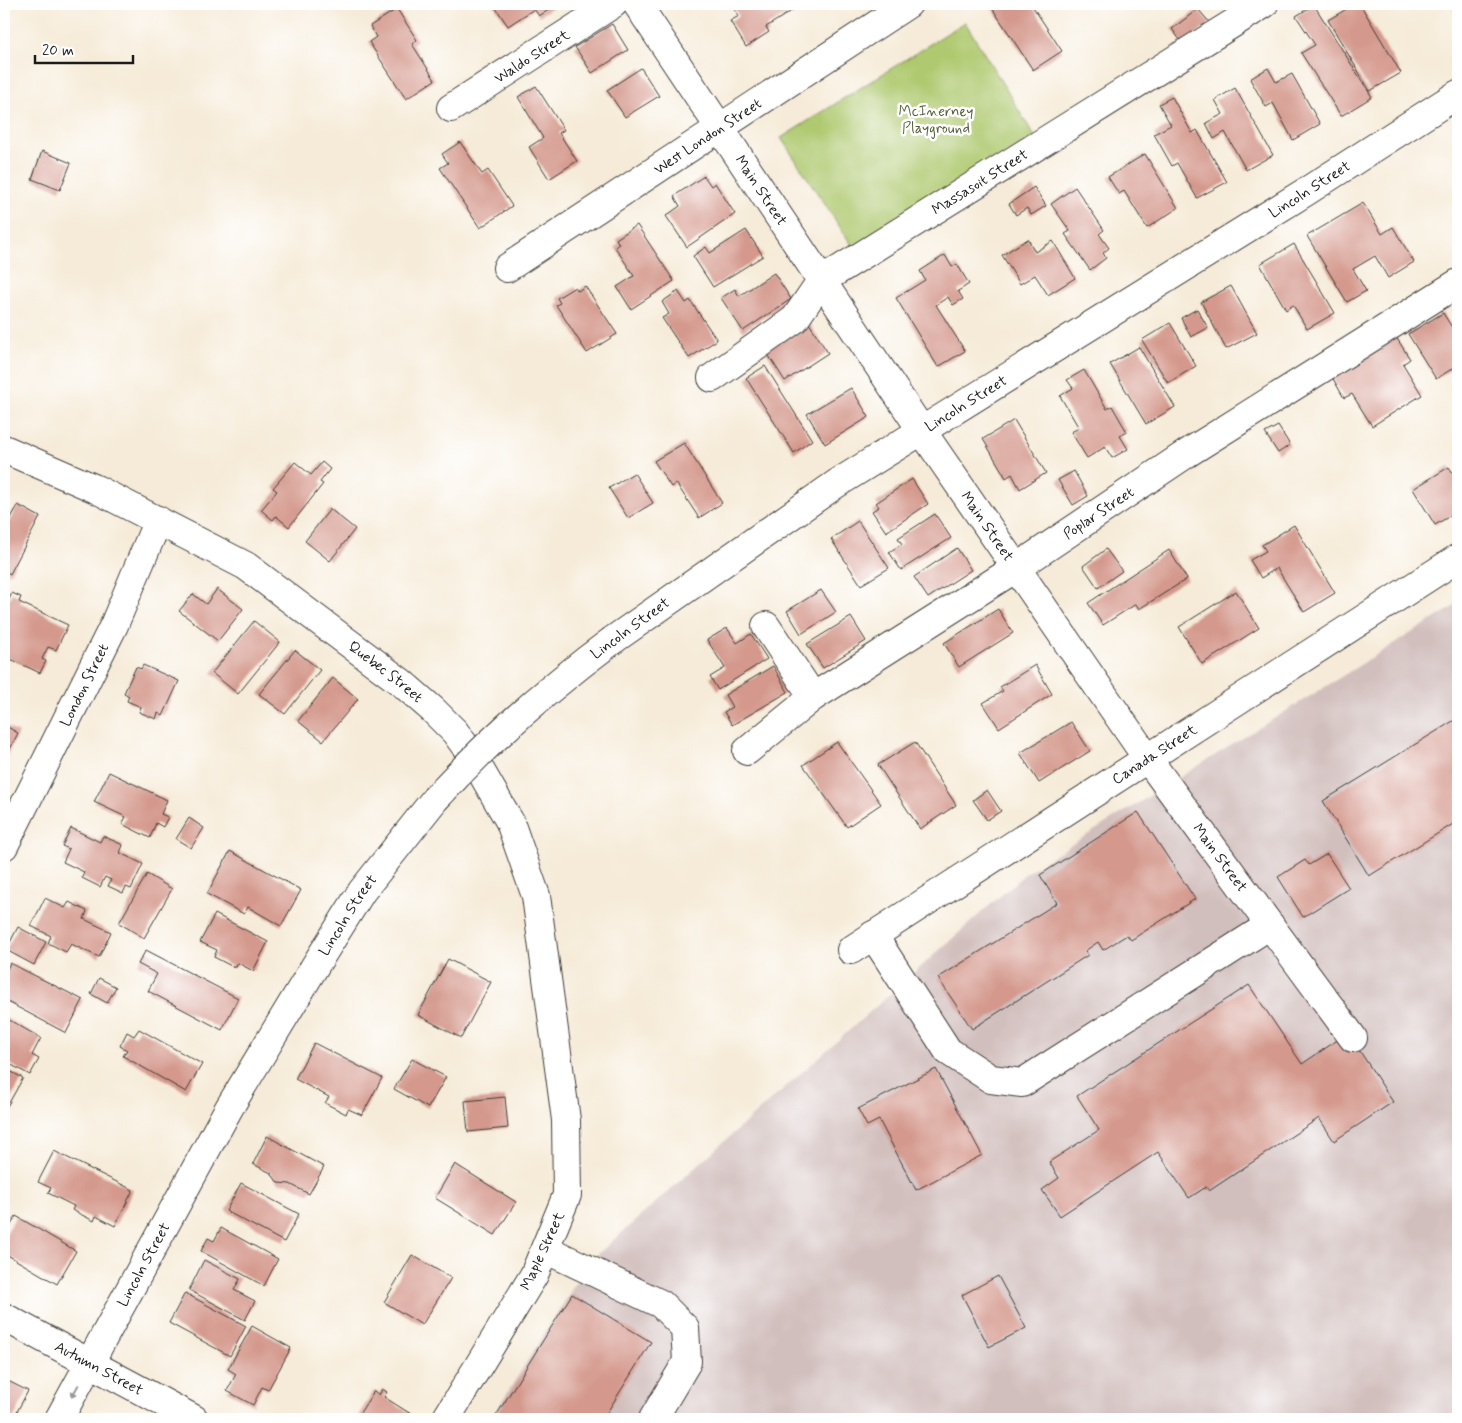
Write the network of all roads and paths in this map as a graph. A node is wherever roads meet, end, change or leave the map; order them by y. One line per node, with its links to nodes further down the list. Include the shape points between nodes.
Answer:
1 (613, 4): 6 (street, Waldo Street)
2 (636, 4): 7 (street, Main Street)
3 (908, 4): 7 (street, West London Street)
4 (1264, 4): 9 (street, Massasoit Street)
5 (1458, 94): 12 (street, Lincoln Street)
6 (451, 108)
7 (719, 128): 8 (street, West London Street); 9 (street, Main Street)
8 (507, 268)
9 (821, 281): 11 (street, Massasoit Street, via 795,319); 12 (street, Main Street)
10 (1458, 283): 16 (street, Poplar Street, via 1186,454)
11 (712, 378)
12 (922, 431): 16 (street, Main Street); 29 (street, Lincoln Street, bridge, via 836,484 612,640 535,700 435,799 362,891 318,961 229,1108)
13 (4, 449): 14 (street, Quebec Street)
14 (158, 520): 21 (street, London Street, via 114,625); 26 (street, Quebec Street, via 254,572 402,683 438,715 471,754 510,822 536,896)
15 (1458, 558): 20 (street, Canada Street)
16 (1016, 568): 18 (street, Poplar Street); 20 (street, Main Street)
17 (766, 626): 18 (street)
18 (813, 697): 19 (street, Poplar Street)
19 (747, 751)
20 (1147, 758): 22 (street, Main Street); 23 (street, Canada Street)
21 (4, 846)
22 (1270, 925): 23 (street, via 1022,1083 991,1079 948,1051); 25 (street, Main Street)
23 (873, 935): 24 (street, Canada Street)
24 (850, 950)
25 (1353, 1038)
26 (557, 1063): 27 (street, Maple Street, via 566,1120 567,1195)
27 (546, 1249): 32 (street, Maple Street, via 534,1275); 33 (street, via 661,1304 685,1328 687,1362)
28 (4, 1317): 29 (street, Autumn Street)
29 (90, 1362): 30 (street, Lincoln Street, one-way to 30); 31 (street, Autumn Street)
30 (59, 1419)
31 (194, 1419)
32 (446, 1419)
33 (653, 1419)

